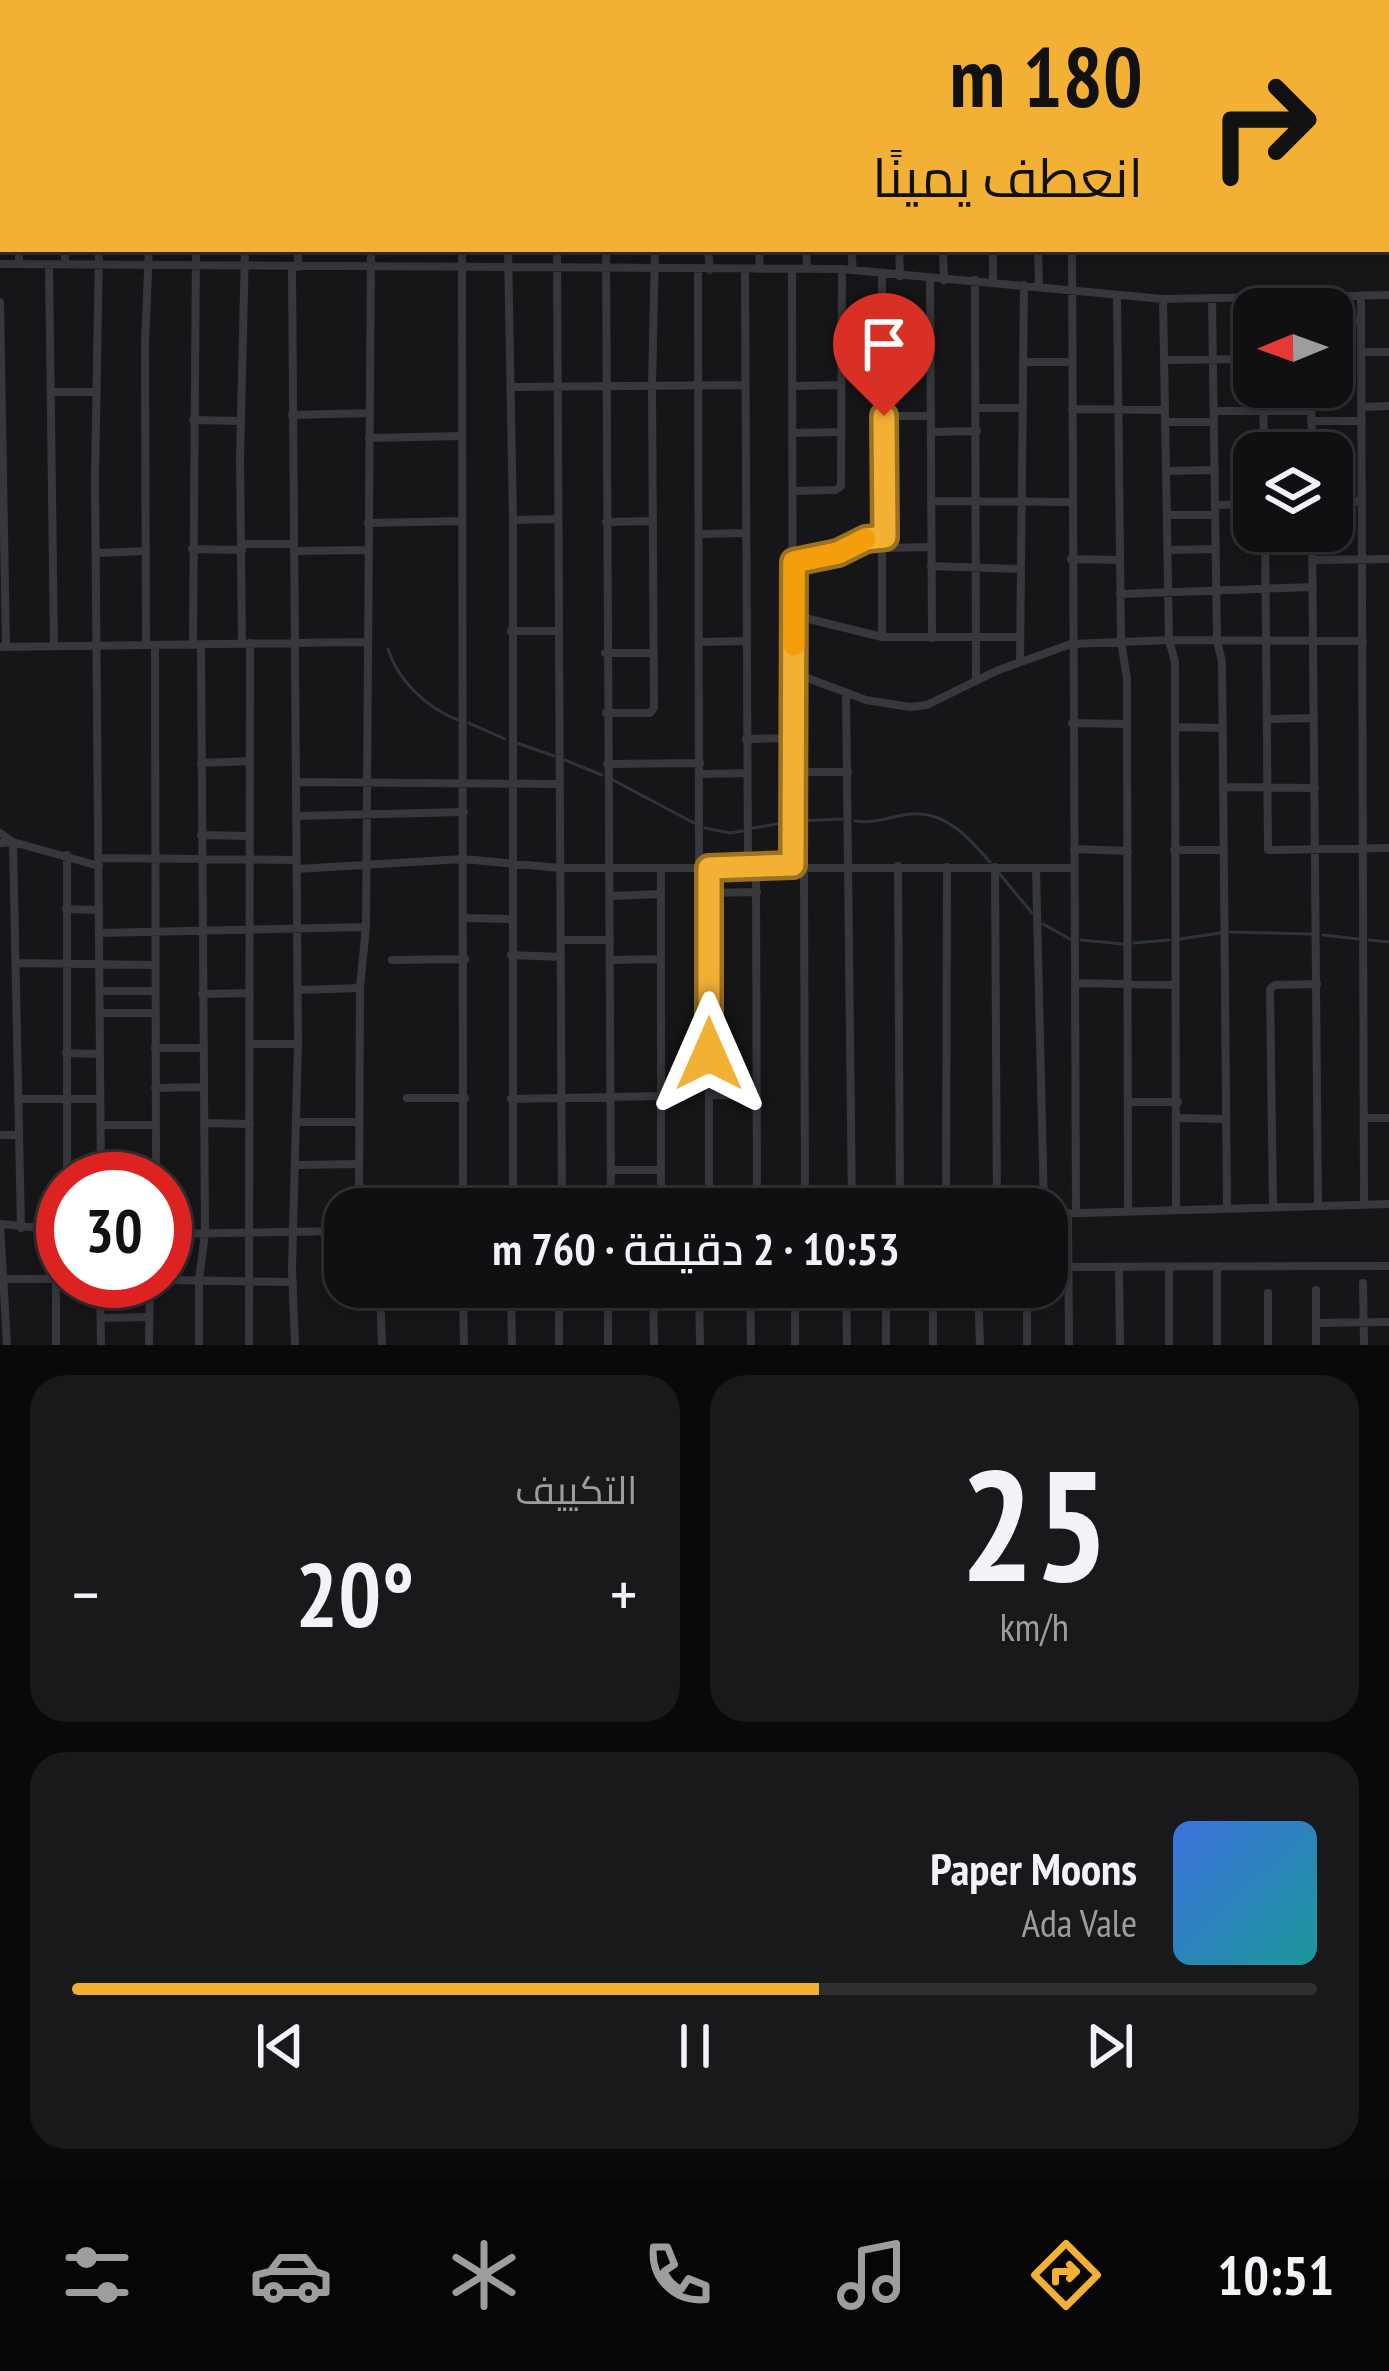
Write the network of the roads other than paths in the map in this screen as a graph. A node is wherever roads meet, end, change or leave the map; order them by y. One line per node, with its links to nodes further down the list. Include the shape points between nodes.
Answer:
1 (19, 252): 24 (street)
2 (65, 252): 26 (street)
3 (100, 252): 27 (street)
4 (149, 252): 28 (street)
5 (196, 252): 31 (street)
6 (245, 252): 33 (street)
7 (298, 252): 32 (street)
8 (371, 252): 29 (street)
9 (462, 252): 30 (street)
10 (508, 252): 34 (street)
11 (557, 252): 35 (street)
12 (606, 252): 36 (street)
13 (655, 252): 37 (street)
14 (709, 252): 42 (street)
15 (759, 252): 38 (street)
16 (806, 252): 40 (street)
17 (850, 252): 44 (street)
18 (899, 252): 46 (street)
19 (943, 252): 48 (street)
20 (993, 252): 50 (street)
21 (1038, 252): 52 (street)
22 (1072, 252): 53 (street)
23 (0, 264): 24 (street)
24 (19, 264): 25 (street)
25 (49, 264): 26 (street); 80 (street)
26 (65, 265): 27 (street)
27 (99, 265): 28 (street); 81 (street)
28 (148, 266): 31 (street); 137 (street)
29 (370, 266): 30 (street); 32 (street); 91 (street)
30 (463, 266): 34 (street); 107 (street)
31 (195, 267): 33 (street); 97 (street)
32 (295, 267): 33 (street); 92 (street)
33 (245, 268): 98 (street)
34 (508, 268): 35 (street); 76 (street)
35 (557, 268): 36 (street); 77 (street)
36 (605, 269): 37 (street); 78 (street)
37 (654, 269): 41 (street); 72 (street)
38 (760, 269): 39 (street); 43 (street)
39 (792, 269): 40 (street); 75 (street)
40 (807, 269): 44 (street)
41 (698, 270): 42 (street); 73 (street)
42 (710, 270): 43 (street)
43 (745, 270): 74 (street)
44 (847, 270): 45 (street); 71 (street)
45 (882, 274): 46 (street); 93 (street)
46 (900, 276): 47 (street)
47 (929, 278): 48 (street); 94 (street)
48 (944, 280): 49 (street)
49 (975, 280): 50 (street); 84 (street)
50 (993, 281): 51 (street)
51 (1024, 285): 52 (street); 69 (street)
52 (1039, 287): 53 (street)
53 (1072, 290): 54 (street); 70 (street)
54 (1117, 295): 58 (street); 88 (street)
55 (1389, 295): 56 (street)
56 (1360, 296): 57 (street); 63 (street)
57 (1353, 297)
58 (1163, 299): 59 (street); 66 (street)
59 (1213, 300): 61 (street); 67 (street)
60 (0, 302): 79 (street)
61 (1233, 302)
62 (1353, 321): 63 (street)
63 (1361, 321): 64 (street)
64 (1361, 352): 65 (street); 83 (street)
65 (1389, 352)
66 (1164, 360): 67 (street); 89 (street)
67 (1213, 360): 68 (street); 95 (street)
68 (1233, 360)
69 (1023, 362): 70 (street); 85 (street)
70 (1072, 362): 87 (street)
71 (841, 385): 75 (street); 102 (street)
72 (652, 386): 73 (street); 78 (street); 124 (street)
73 (699, 386): 74 (street); 128 (street)
74 (745, 386): 127 (street)
75 (793, 386): 106 (street)
76 (510, 387): 77 (street); 122 (street)
77 (556, 387): 78 (street); 121 (street)
78 (606, 387): 125 (street)
79 (1, 390): 149 (street)
80 (52, 392): 81 (street); 177 (street)
81 (97, 392): 140 (street)
82 (1389, 406): 83 (street)
83 (1361, 407): 99 (street)
84 (977, 408): 85 (street); 101 (street)
85 (1023, 408): 114 (street)
86 (1311, 408): 96 (street)
87 (1072, 410): 88 (street); 117 (street)
88 (1118, 410): 89 (street); 142 (street)
89 (1165, 410): 100 (street)
90 (1263, 410): 95 (street); 96 (street); 104 (street)
91 (370, 413): 92 (street); 108 (street)
92 (292, 415): 132 (street)
93 (884, 416): 94 (street); 129 (street)
94 (930, 416): 103 (street)
95 (1214, 416): 100 (street); 109 (street)
96 (1311, 416): 99 (street); 105 (street)
97 (193, 420): 98 (street); 133 (street)
98 (241, 421): 130 (street)
99 (1362, 421): 116 (street)
100 (1166, 422): 110 (street)
101 (977, 430): 103 (street); 113 (street)
102 (840, 432): 106 (street); 111 (street, via 841,487)
103 (930, 432): 112 (street)
104 (1264, 432)
105 (1311, 432)
106 (793, 433): 111 (street)
107 (461, 436): 108 (street); 123 (street)
108 (369, 438): 126 (street)
109 (1214, 470): 110 (street); 119 (street)
110 (1166, 471): 120 (street)
111 (794, 491): 146 (street)
112 (931, 501): 113 (street); 131 (street)
113 (977, 501): 114 (street); 148 (street)
114 (1022, 501): 117 (street); 150 (street)
115 (1353, 501): 116 (street)
116 (1362, 501): 145 (street)
117 (1071, 502): 141 (street)
118 (1233, 507): 119 (street)
119 (1215, 510): 120 (street); 134 (street)
120 (1167, 515): 136 (street)
121 (557, 519): 122 (street); 158 (street)
122 (513, 520): 157 (street)
123 (462, 521): 126 (street); 202 (street)
124 (652, 521): 125 (street); 181 (street)
125 (606, 522): 180 (street)
126 (368, 523): 135 (street)
127 (744, 533): 128 (street); 166 (street)
128 (699, 534): 171 (street)
129 (885, 543): 131 (street); 146 (street, via 866,539); 159 (street)
130 (242, 547): 132 (street); 133 (street); 174 (street)
131 (931, 547): 147 (street)
132 (294, 548): 135 (street); 172 (street)
133 (192, 549): 173 (street)
134 (1216, 549): 136 (street); 153 (street)
135 (367, 550): 170 (street)
136 (1168, 550): 154 (street)
137 (146, 551): 140 (street); 176 (street)
138 (1265, 552): 152 (street)
139 (1313, 552): 143 (street)
140 (98, 553): 178 (street)
141 (1071, 559): 142 (street); 175 (street)
142 (1120, 560): 155 (street)
143 (1313, 560): 145 (street); 151 (street)
144 (1389, 560): 145 (street)
145 (1363, 561): 169 (street)
146 (794, 562): 156 (street)
147 (931, 566): 148 (street); 160 (street)
148 (976, 566): 150 (street); 161 (street)
149 (2, 568): 179 (street)
150 (1021, 569): 162 (street)
151 (1313, 587): 152 (street); 165 (street)
152 (1266, 589): 153 (street); 168 (street)
153 (1216, 592): 154 (street); 164 (street)
154 (1168, 593): 155 (street); 163 (street)
155 (1120, 594): 167 (street)
156 (794, 615): 159 (street); 183 (street)
157 (512, 631): 158 (street); 205 (street)
158 (558, 631): 206 (street)
159 (882, 637): 160 (street)
160 (932, 638): 161 (street)
161 (976, 638): 162 (street); 184 (street)
162 (1020, 638): 182 (street)
163 (1169, 640): 164 (street); 167 (street); 191 (street)
164 (1217, 640): 168 (street); 192 (street)
165 (1314, 640): 168 (street); 169 (street); 187 (street)
166 (745, 641): 171 (street); 194 (street)
167 (1121, 641): 175 (street); 190 (street)
168 (1267, 641): 188 (street)
169 (1363, 641): 221 (street)
170 (366, 642): 172 (street); 204 (street)
171 (700, 642): 198 (street)
172 (296, 643): 174 (street); 203 (street)
173 (197, 644): 174 (street); 176 (street); 196 (street)
174 (246, 644): 195 (street)
175 (1071, 644): 182 (street); 189 (street)
176 (150, 645): 178 (street); 226 (street)
177 (53, 646): 178 (street); 179 (street)
178 (97, 646): 230 (street)
179 (3, 647)
180 (605, 653): 181 (street); 186 (street)
181 (653, 653): 186 (street, via 652,711)
182 (1020, 661): 184 (street)
183 (794, 674): 185 (street); 193 (street)
184 (976, 680): 185 (street, via 910,707)
185 (846, 694): 200 (street)
186 (606, 713): 197 (street)
187 (1315, 718): 188 (street); 209 (street)
188 (1268, 719): 208 (street)
189 (1072, 723): 190 (street); 219 (street)
190 (1127, 724): 224 (street)
191 (1175, 727): 192 (street); 222 (street)
192 (1222, 728): 207 (street)
193 (794, 738): 194 (street); 199 (street)
194 (746, 739): 201 (street)
195 (250, 761): 196 (street); 215 (street)
196 (201, 764): 214 (street)
197 (607, 764): 198 (street); 242 (street)
198 (700, 769): 201 (street); 244 (street)
199 (794, 772): 200 (street); 233 (street)
200 (848, 772): 237 (street)
201 (747, 773): 236 (street)
202 (464, 781): 204 (street); 205 (street); 210 (street)
203 (296, 782): 204 (street); 211 (street)
204 (365, 783): 212 (street)
205 (511, 783): 206 (street); 231 (street)
206 (559, 784): 241 (street)
207 (1223, 787): 208 (street); 223 (street)
208 (1270, 788): 209 (street); 220 (street, via 1268,850)
209 (1315, 788): 220 (street)
210 (464, 812): 212 (street); 228 (street)
211 (296, 816): 212 (street); 232 (street)
212 (365, 816): 235 (street)
213 (0, 833): 216 (street)
214 (201, 835): 215 (street); 227 (street)
215 (250, 836): 229 (street)
216 (14, 842): 217 (street); 225 (street); 252 (street)
217 (0, 843)
218 (1389, 848): 221 (street)
219 (1074, 849): 224 (street); 246 (street)
220 (1316, 849): 221 (street); 277 (street)
221 (1363, 849): 311 (street)
222 (1174, 850): 223 (street); 278 (street)
223 (1224, 850): 313 (street)
224 (1128, 851): 276 (street)
225 (67, 856): 230 (street); 253 (street)
226 (154, 858): 227 (street); 230 (street); 261 (street)
227 (202, 859): 229 (street); 260 (street)
228 (463, 859): 231 (street); 235 (street); 255 (street)
229 (250, 860): 232 (street); 259 (street)
230 (99, 862): 254 (street)
231 (510, 862): 241 (street); 256 (street)
232 (297, 864): 235 (street); 257 (street)
233 (793, 865): 234 (street); 236 (street)
234 (804, 865): 237 (street); 337 (street)
235 (365, 866): 258 (street)
236 (752, 866): 244 (street); 247 (street)
237 (851, 866): 238 (street); 338 (street)
238 (898, 866): 239 (street); 339 (street)
239 (947, 866): 240 (street); 340 (street)
240 (995, 867): 245 (street); 341 (street)
241 (560, 868): 242 (street); 263 (street)
242 (608, 868): 243 (street); 250 (street)
243 (661, 868): 244 (street); 249 (street)
244 (704, 868): 248 (street)
245 (1036, 868): 246 (street); 342 (street)
246 (1074, 868): 275 (street)
247 (757, 892): 248 (street); 299 (street)
248 (709, 893): 297 (street)
249 (661, 894): 250 (street); 269 (street)
250 (610, 896): 264 (street)
251 (0, 909): 252 (street)
252 (16, 909): 271 (street)
253 (66, 909): 254 (street); 272 (street)
254 (99, 910): 262 (street)
255 (465, 918): 256 (street); 268 (street)
256 (512, 919): 265 (street)
257 (297, 926): 258 (street); 259 (street); 280 (street)
258 (366, 927): 279 (street)
259 (250, 928): 260 (street); 283 (street)
260 (202, 929): 261 (street); 284 (street)
261 (154, 931): 262 (street); 274 (street)
262 (99, 933): 273 (street)
263 (562, 940): 264 (street); 266 (street)
264 (610, 940): 270 (street)
265 (512, 955): 266 (street); 307 (street)
266 (561, 957): 305 (street)
267 (392, 959): 268 (street)
268 (465, 959): 301 (street)
269 (661, 959): 270 (street); 298 (street)
270 (610, 960): 306 (street)
271 (17, 963): 272 (street); 286 (street)
272 (66, 963): 273 (street); 293 (street)
273 (99, 964): 274 (street); 281 (street)
274 (154, 965): 282 (street)
275 (1075, 982): 276 (street); 351 (street)
276 (1128, 984): 278 (street); 308 (street)
277 (1317, 984): 345 (street); 346 (street, via 1270,988)
278 (1175, 985): 309 (street)
279 (360, 988): 280 (street); 315 (street)
280 (298, 990): 290 (street)
281 (100, 991): 282 (street); 287 (street)
282 (154, 991): 288 (street)
283 (250, 993): 284 (street); 289 (street)
284 (202, 994): 292 (street)
285 (0, 995): 286 (street)
286 (17, 995): 302 (street)
287 (100, 1013): 288 (street); 294 (street)
288 (155, 1013): 291 (street)
289 (250, 1044): 290 (street); 317 (street)
290 (298, 1044): 314 (street)
291 (155, 1048): 292 (street); 296 (street)
292 (203, 1048): 295 (street)
293 (66, 1053): 294 (street); 303 (street)
294 (100, 1054): 304 (street)
295 (203, 1087): 296 (street); 316 (street)
296 (155, 1088): 319 (street)
297 (709, 1095): 299 (street); 335 (street)
298 (661, 1096): 306 (street); 328 (street)
299 (757, 1096): 336 (street)
300 (407, 1098): 301 (street)
301 (465, 1098): 330 (street)
302 (18, 1099): 303 (street); 321 (street)
303 (66, 1099): 304 (street); 322 (street)
304 (100, 1099): 318 (street)
305 (561, 1099): 306 (street); 307 (street); 332 (street)
306 (610, 1099): 327 (street)
307 (511, 1100): 331 (street)
308 (1128, 1102): 309 (street); 349 (street)
309 (1178, 1102): 310 (street)
310 (1178, 1118): 313 (street); 348 (street)
311 (1366, 1118): 312 (street); 343 (street)
312 (1389, 1118)
313 (1225, 1119): 347 (street)
314 (298, 1122): 315 (street); 326 (street)
315 (358, 1122): 325 (street)
316 (204, 1123): 317 (street); 354 (street)
317 (250, 1124): 358 (street)
318 (101, 1125): 319 (street); 323 (street)
319 (156, 1125): 324 (street)
320 (0, 1135): 321 (street)
321 (18, 1135): 352 (street)
322 (67, 1152)
323 (101, 1152)
324 (156, 1152)
325 (357, 1164): 326 (street); 329 (street)
326 (297, 1165): 355 (street)
327 (611, 1170): 328 (street); 333 (street)
328 (661, 1170): 334 (street)
329 (358, 1188)
330 (463, 1188)
331 (512, 1188)
332 (562, 1188)
333 (611, 1188)
334 (661, 1188)
335 (709, 1188)
336 (758, 1188)
337 (805, 1188)
338 (853, 1188)
339 (900, 1188)
340 (946, 1188)
341 (998, 1188)
342 (1044, 1188)
343 (1364, 1204): 344 (street); 345 (street)
344 (1389, 1204)
345 (1318, 1206): 346 (street)
346 (1273, 1207): 347 (street)
347 (1227, 1208): 348 (street)
348 (1176, 1210): 349 (street)
349 (1128, 1211): 351 (street)
350 (1068, 1213): 351 (street)
351 (1072, 1213): 361 (street)
352 (21, 1228): 353 (street); 364 (street, via 0,1224)
353 (36, 1229)
354 (206, 1232): 357 (street); 358 (street); 367 (street)
355 (294, 1232): 356 (street); 358 (street); 369 (street)
356 (324, 1232)
357 (192, 1233)
358 (252, 1234): 368 (street)
359 (1217, 1266): 360 (street); 363 (street); 419 (street)
360 (1389, 1266)
361 (1069, 1267): 362 (street); 416 (street)
362 (1119, 1267): 363 (street); 417 (street)
363 (1169, 1267): 418 (street)
364 (3, 1278): 365 (street); 395 (street)
365 (36, 1278)
366 (192, 1280): 367 (street)
367 (199, 1280): 368 (street); 399 (street)
368 (250, 1282): 369 (street); 400 (street)
369 (292, 1282): 401 (street)
370 (1363, 1283): 394 (street)
371 (1316, 1290): 393 (street)
372 (1268, 1293): 420 (street)
373 (58, 1308): 396 (street)
374 (101, 1308): 391 (street)
375 (149, 1308): 390 (street)
376 (381, 1308): 402 (street)
377 (463, 1308): 403 (street)
378 (511, 1308): 404 (street)
379 (559, 1308): 405 (street)
380 (608, 1308): 406 (street)
381 (653, 1308): 407 (street)
382 (699, 1308): 408 (street)
383 (750, 1308): 409 (street)
384 (795, 1308): 410 (street)
385 (846, 1308): 411 (street)
386 (886, 1308): 412 (street)
387 (933, 1308): 413 (street)
388 (979, 1308): 414 (street)
389 (1027, 1308): 415 (street)
390 (149, 1317): 391 (street); 398 (street)
391 (102, 1318): 397 (street)
392 (1389, 1322): 394 (street)
393 (1316, 1323): 394 (street); 421 (street)
394 (1364, 1323): 422 (street)
395 (7, 1345)
396 (56, 1345)
397 (101, 1345)
398 (149, 1345)
399 (199, 1345)
400 (249, 1345)
401 (296, 1345)
402 (382, 1345)
403 (464, 1345)
404 (512, 1345)
405 (559, 1345)
406 (608, 1345)
407 (654, 1345)
408 (700, 1345)
409 (751, 1345)
410 (795, 1345)
411 (847, 1345)
412 (886, 1345)
413 (933, 1345)
414 (980, 1345)
415 (1027, 1345)
416 (1069, 1345)
417 (1120, 1345)
418 (1169, 1345)
419 (1217, 1345)
420 (1268, 1345)
421 (1316, 1345)
422 (1364, 1345)

